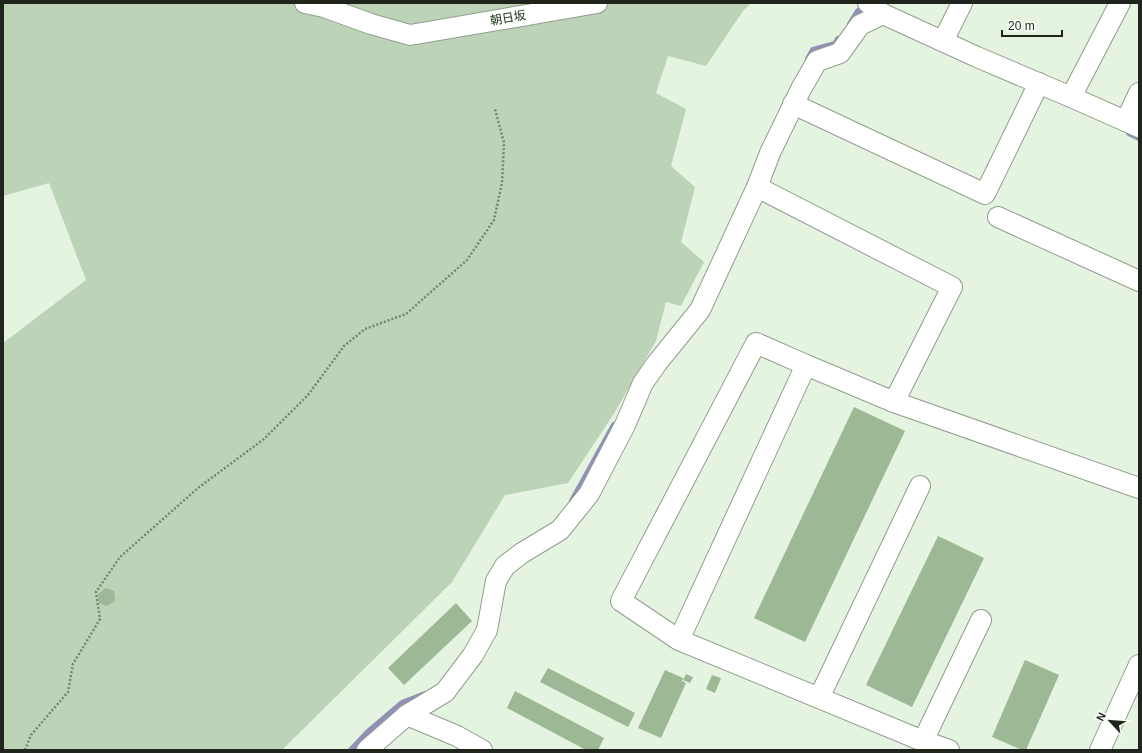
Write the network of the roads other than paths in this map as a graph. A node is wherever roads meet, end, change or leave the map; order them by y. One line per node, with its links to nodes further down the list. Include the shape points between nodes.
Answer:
1 (304, 3): 2 (street, 朝日坂, via 410,35)
2 (597, 3)
3 (962, 3): 6 (street)
4 (1120, 3): 9 (street)
5 (875, 8): 6 (street); 10 (street, via 840,53 817,61)
6 (943, 41): 7 (street)
7 (1039, 83): 9 (street); 10 (street, via 985,194)
8 (1139, 93): 11 (street)
9 (1071, 97): 11 (street)
10 (793, 104): 12 (street)
11 (1132, 124)
12 (757, 187): 16 (street, via 952,287); 23 (street, via 700,310 643,383 625,425 589,494 560,530 505,566 496,581 487,630 473,655 445,692)
13 (998, 217): 14 (street)
14 (1139, 281)
15 (806, 365): 16 (street); 20 (street); 20 (street, via 756,343 621,601)
16 (894, 402): 18 (street)
17 (920, 486): 22 (street)
18 (1139, 488)
19 (981, 620): 24 (street)
20 (679, 640): 22 (street)
21 (1139, 665): 28 (street)
22 (819, 698): 24 (street)
23 (407, 715): 25 (street); 26 (street, via 458,736)
24 (923, 741): 27 (street)
25 (367, 750)
26 (482, 750)
27 (949, 750)
28 (1100, 750)

